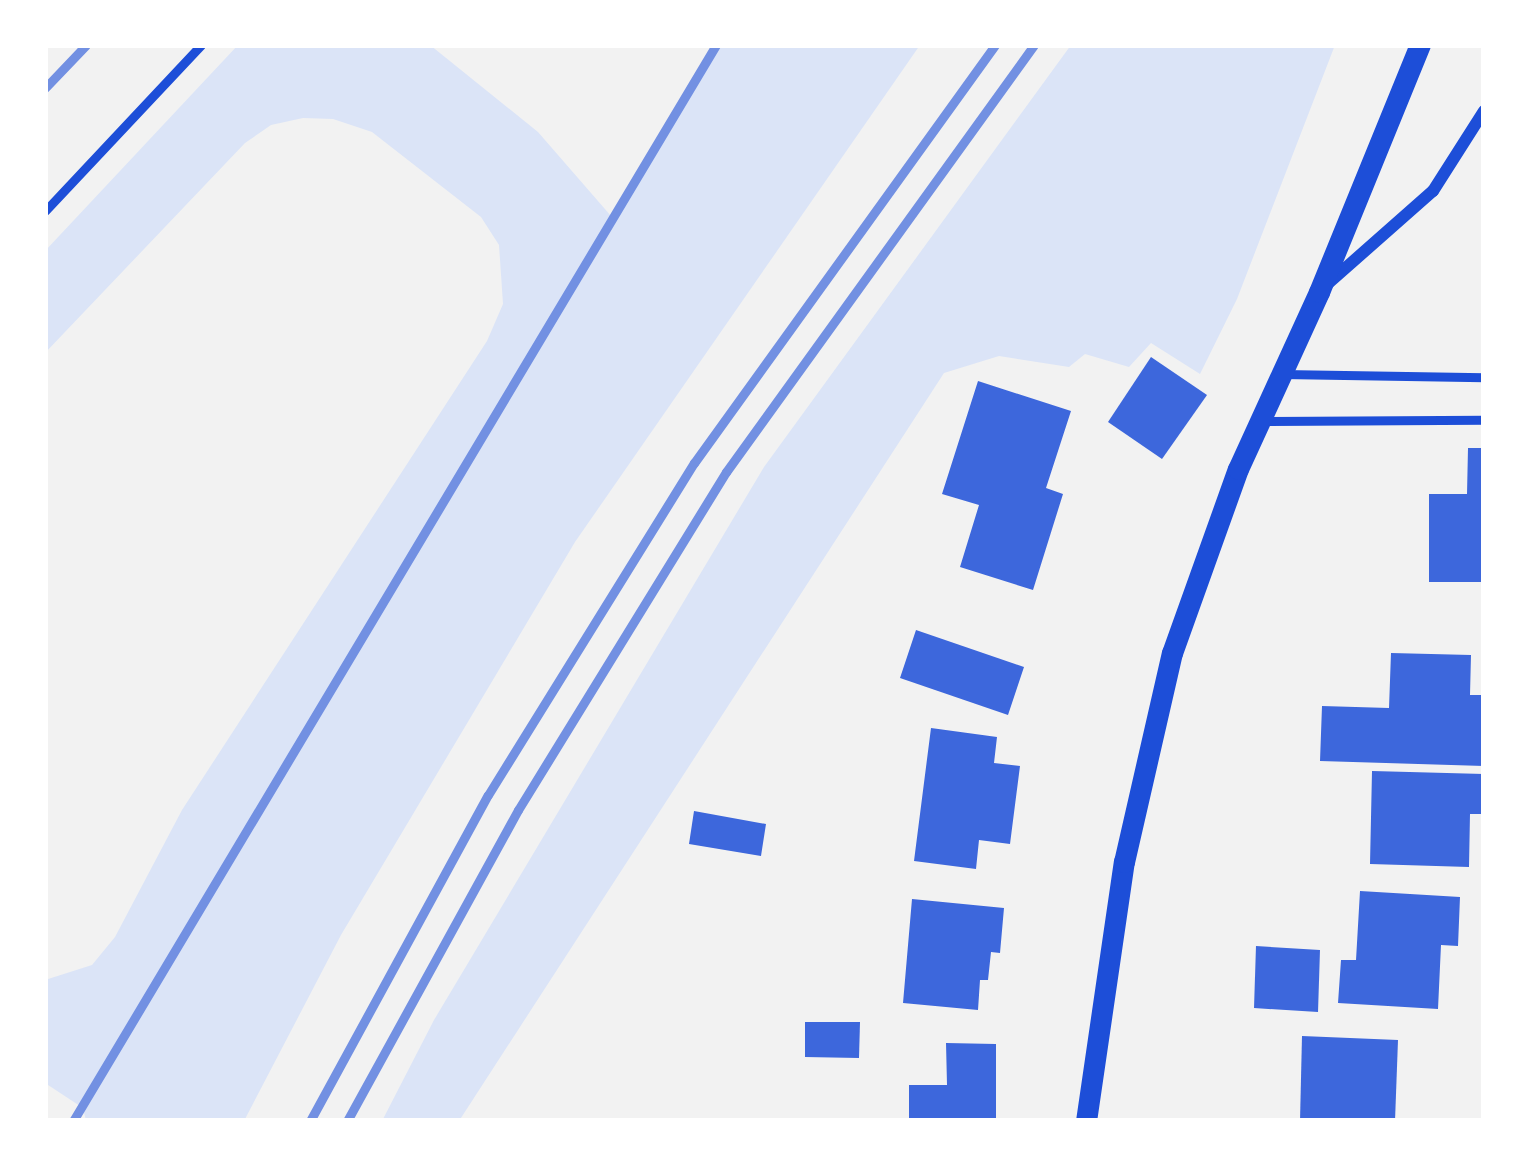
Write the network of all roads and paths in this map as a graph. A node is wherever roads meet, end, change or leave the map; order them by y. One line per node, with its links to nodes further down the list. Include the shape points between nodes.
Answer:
1 (201, 45): 4 (lane)
2 (1420, 45): 5 (street)
3 (1484, 111): 5 (street, via 1433,191)
4 (45, 211)
5 (1319, 292): 6 (street)
6 (1282, 374): 7 (lane); 9 (street)
7 (1484, 377)
8 (1484, 420): 9 (lane)
9 (1261, 421): 10 (street, via 1172,653 1124,862)
10 (1086, 1121)

